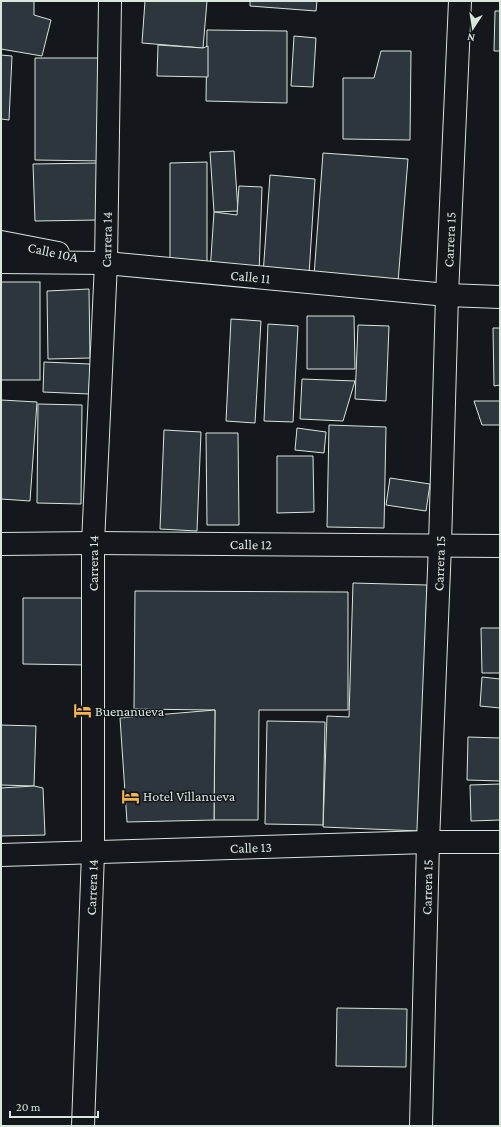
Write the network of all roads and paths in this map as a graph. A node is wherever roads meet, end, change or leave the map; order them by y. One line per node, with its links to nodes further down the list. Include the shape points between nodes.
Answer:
1 (110, 1): 5 (street, Carrera 14)
2 (460, 1): 6 (street, Carrera 15)
3 (1, 242): 5 (street, Calle 10A)
4 (1, 262): 5 (street, Calle 11)
5 (106, 263): 6 (street, Calle 11); 8 (street, Carrera 14)
6 (447, 295): 7 (street, Calle 11); 10 (street, Carrera 15)
7 (500, 297)
8 (93, 543): 9 (street, Calle 12); 10 (street, Calle 12); 14 (street, Carrera 14)
9 (1, 544)
10 (440, 545): 11 (street, Calle 12); 12 (street, Carrera 15)
11 (500, 546)
12 (428, 842): 13 (street, Calle 13); 14 (street, Calle 13); 17 (street, Carrera 15)
13 (500, 842)
14 (93, 853): 15 (street, Calle 13); 16 (street, Carrera 14)
15 (1, 855)
16 (83, 1126)
17 (421, 1126)

